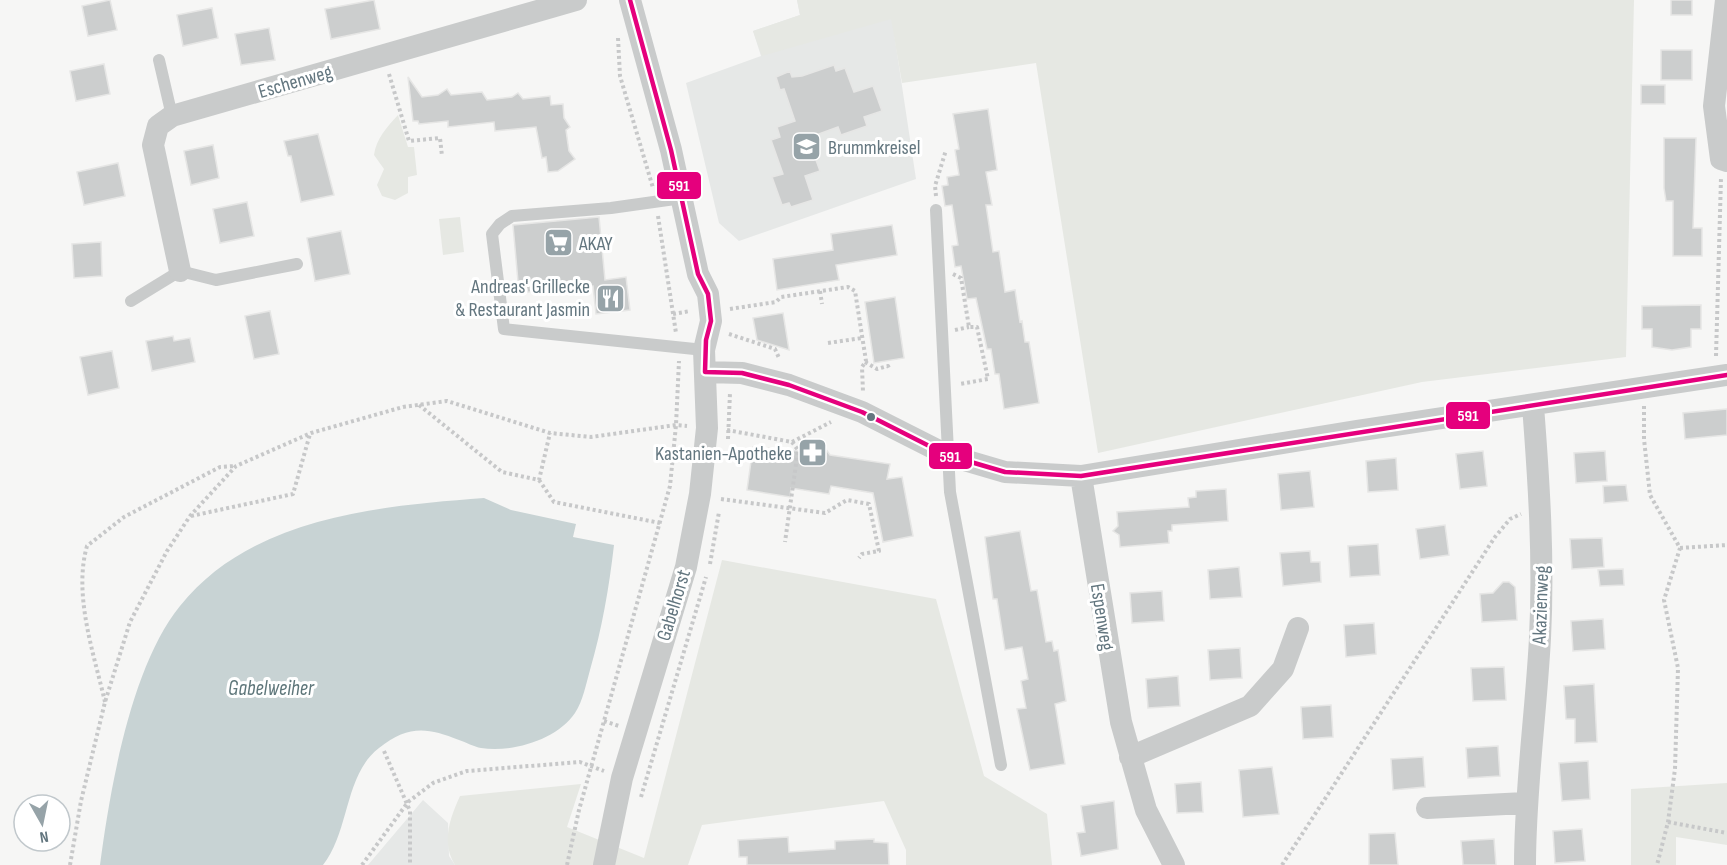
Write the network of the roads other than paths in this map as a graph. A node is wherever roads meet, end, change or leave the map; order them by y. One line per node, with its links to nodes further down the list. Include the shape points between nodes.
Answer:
1 (576, 0): 5 (street, Eschenweg)
2 (630, 0): 7 (street, Gabelhorst)
3 (1726, 0): 6 (street, via 1714,106)
4 (159, 60): 5 (lane)
5 (172, 116): 10 (street, via 158,126 153,145)
6 (1724, 160)
7 (682, 198): 12 (street, Gabelhorst, via 698,274 694,296); 12 (lane, via 512,216 500,224 492,234 504,329)
8 (936, 210): 15 (lane)
9 (297, 264): 10 (lane, via 216,280)
10 (180, 271): 11 (lane)
11 (131, 301)
12 (705, 354): 15 (street, via 742,373 789,385 855,410); 22 (street, Gabelhorst, via 707,428 686,567 622,778)
13 (1721, 375): 14 (street)
14 (1533, 406): 16 (street); 20 (street, Akazienweg, via 1542,571)
15 (947, 455): 16 (street, via 1005,472); 19 (lane, via 950,492)
16 (1081, 476): 18 (street, Espenweg, via 1121,723)
17 (1298, 628): 18 (street, via 1283,669 1250,705)
18 (1130, 757): 23 (street, Espenweg, via 1146,810)
19 (1001, 765)
20 (1525, 803): 21 (street); 24 (street, Akazienweg)
21 (1427, 808)
22 (604, 865)
23 (1174, 865)
24 (1525, 865)

